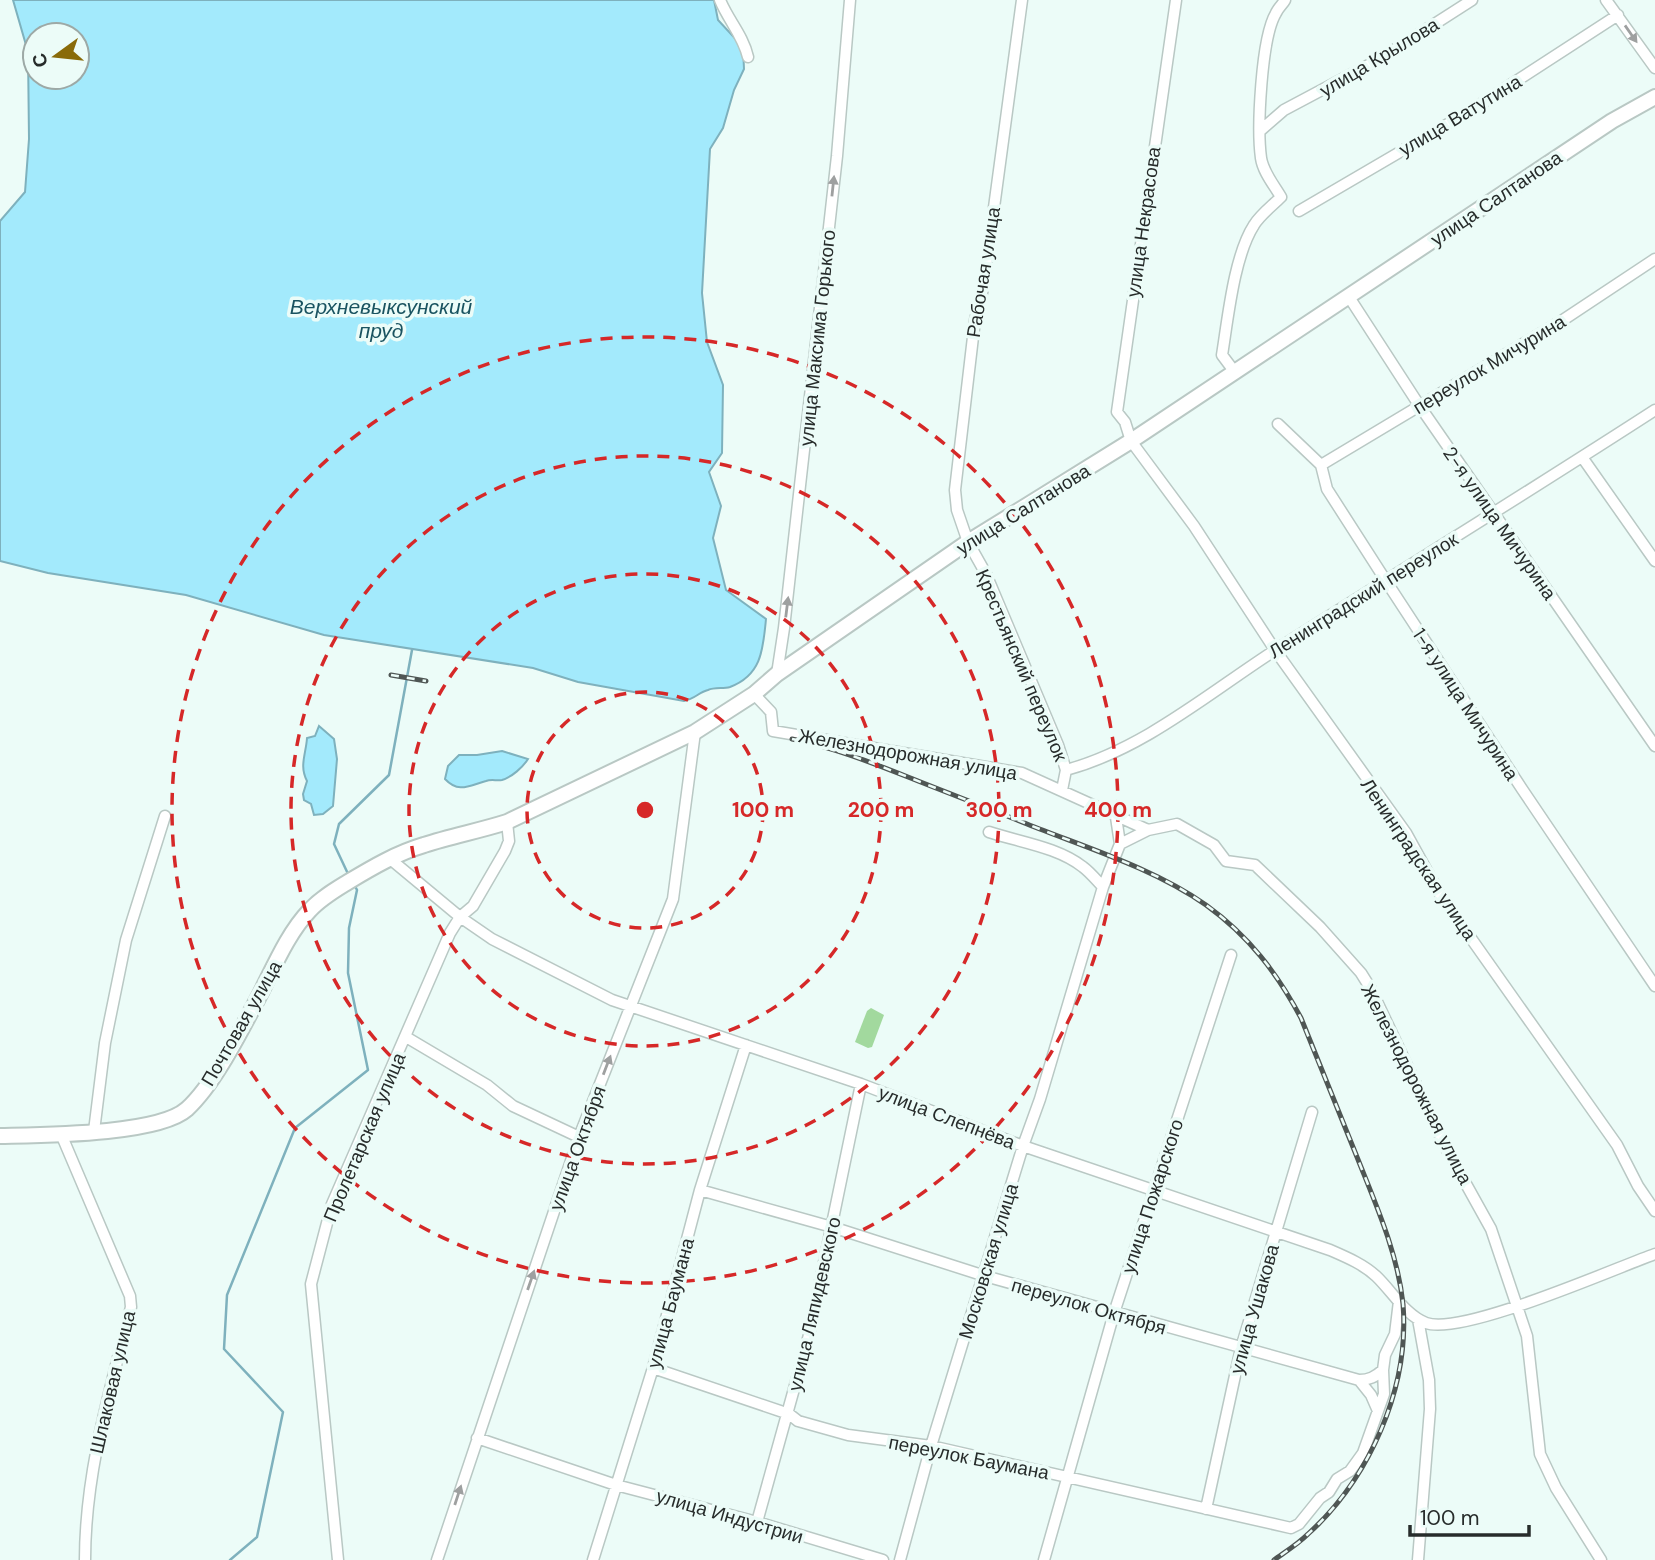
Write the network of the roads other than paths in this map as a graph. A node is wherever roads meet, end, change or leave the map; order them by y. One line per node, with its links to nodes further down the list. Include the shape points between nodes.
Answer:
1 (720, 0): 9 (street)
2 (850, 0): 30 (street, улица Максима Горького, one-way to 2, via 831,208)
3 (1022, 0): 26 (street, Рабочая улица, via 955,490)
4 (1176, 0): 22 (street, улица Некрасова, via 1116,412)
5 (1286, 0): 12 (street, via 1271,26)
6 (1472, 0): 13 (street, улица Крылова, via 1380,59)
7 (1606, 0): 8 (street)
8 (1618, 15): 10 (street, one-way to 10); 15 (street, улица Ватутина, via 1470,111)
9 (748, 57)
10 (1655, 68)
11 (1655, 97): 17 (main road, улица Салтанова)
12 (1261, 107): 13 (street); 14 (street)
13 (1283, 110): 14 (street, улица Крылова)
14 (1261, 130): 18 (street, via 1261,160 1281,197 1254,225 1242,254 1222,355)
15 (1300, 211)
16 (1655, 259): 19 (street, переулок Мичурина)
17 (1349, 297): 18 (main road, улица Салтанова); 19 (street, 2-я улица Мичурина)
18 (1234, 371): 22 (main road, улица Салтанова)
19 (1419, 405): 24 (street, переулок Мичурина); 25 (street, 2-я улица Мичурина)
20 (1655, 410): 23 (street, Ленинградский переулок)
21 (1278, 424): 24 (street, 1-я улица Мичурина)
22 (1131, 441): 26 (main road, улица Салтанова); 29 (street, Ленинградская улица, via 1194,526)
23 (1582, 457): 25 (street, Ленинградский переулок); 27 (street)
24 (1321, 465): 28 (street, 1-я улица Мичурина, via 1327,489)
25 (1493, 513): 28 (street, Ленинградский переулок); 33 (street, 2-я улица Мичурина)
26 (968, 542): 30 (main road, улица Салтанова); 34 (street, Крестьянский переулок, via 986,574)
27 (1655, 561)
28 (1386, 581): 29 (street, Ленинградский переулок); 47 (street, 1-я улица Мичурина)
29 (1275, 650): 34 (street, Ленинградский переулок, via 1151,733 1093,763); 60 (street, Ленинградская улица, via 1406,833 1439,893 1617,1145)
30 (777, 674): 31 (main road, улица Салтанова)
31 (754, 694): 32 (main road, улица Салтанова); 35 (street, Железнодорожная улица, via 771,712 772,731 1021,773)
32 (695, 732): 38 (main road, улица Салтанова); 48 (street, улица Октября, via 673,899)
33 (1655, 746)
34 (1066, 770): 35 (street, Крестьянский переулок)
35 (1062, 790): 37 (street, Железнодорожная улица)
36 (165, 816): 53 (street, via 126,940 105,1043)
37 (1116, 817): 39 (street, Железнодорожная улица); 41 (street)
38 (507, 822): 42 (main road, улица Салтанова); 45 (street, Пролетарская улица, via 505,851 473,906)
39 (1148, 830): 41 (street); 66 (street, Железнодорожная улица, via 1177,824 1213,845 1226,860 1255,865 1361,973 1491,1229)
40 (989, 832): 44 (street, via 1058,853 1085,868)
41 (1120, 844): 44 (street, Московская улица)
42 (389, 858): 43 (main road, улица Салтанова); 45 (street, улица Слепнёва)
43 (366, 872): 53 (main road, Почтовая улица, via 308,911 218,1069 187,1108 157,1124)
44 (1103, 887): 57 (street, Московская улица)
45 (460, 917): 48 (street, улица Слепнёва, via 528,959); 49 (street, Пролетарская улица)
46 (1231, 956): 59 (street, улица Пожарского)
47 (1655, 986)
48 (629, 1006): 50 (street, улица Слепнёва); 56 (street, улица Октября, one-way to 48)
49 (406, 1037): 56 (street, via 513,1106); 82 (street, Пролетарская улица, via 332,1204 311,1284)
50 (746, 1045): 51 (street, улица Слепнёва); 58 (street, улица Баумана)
51 (861, 1084): 57 (street, улица Слепнёва); 61 (street, улица Ляпидевского)
52 (1312, 1112): 62 (street, улица Ушакова)
53 (94, 1131): 54 (main road, Почтовая улица)
54 (61, 1134): 55 (main road, Почтовая улица); 81 (street, Шлаковая улица, via 131,1296 99,1429 85,1523)
55 (0, 1136)
56 (579, 1137): 75 (street, улица Октября, one-way to 56)
57 (1023, 1146): 59 (street, улица Слепнёва); 64 (street, Московская улица)
58 (700, 1190): 61 (street, переулок Октября); 70 (street, улица Баумана)
59 (1153, 1190): 62 (street, улица Слепнёва); 67 (street, улица Пожарского)
60 (1655, 1211)
61 (832, 1227): 64 (street, переулок Октября); 74 (street, улица Ляпидевского)
62 (1276, 1231): 65 (street, улица Слепнёва, via 1351,1259 1377,1277); 69 (street, улица Ушакова)
63 (1655, 1254): 66 (street)
64 (985, 1276): 67 (street, переулок Октября); 76 (street, Московская улица)
65 (1399, 1301): 68 (street, улица Слепнёва); 71 (street, via 1395,1334)
66 (1515, 1306): 68 (street, via 1455,1324); 89 (street, Железнодорожная улица, via 1527,1336 1540,1454)
67 (1114, 1313): 69 (street, переулок Октября); 77 (street, улица Пожарского)
68 (1418, 1319): 88 (street, via 1430,1409)
69 (1241, 1348): 72 (street, переулок Октября); 79 (street, улица Ушакова)
70 (653, 1368): 74 (street, переулок Баумана); 78 (street, улица Баумана)
71 (1383, 1370): 72 (street); 73 (street, via 1384,1394)
72 (1359, 1380): 73 (street)
73 (1378, 1412): 79 (street, переулок Баумана, via 1363,1453 1299,1524 1291,1528)
74 (789, 1414): 76 (street, переулок Баумана, via 798,1421 848,1435); 80 (street, улица Ляпидевского)
75 (477, 1438): 78 (street, улица Индустрии); 83 (street, улица Октября, one-way to 75)
76 (931, 1446): 77 (street, переулок Баумана); 86 (street, Московская улица)
77 (1069, 1478): 79 (street, переулок Баумана); 87 (street, улица Пожарского)
78 (616, 1485): 80 (street, улица Индустрии); 84 (street, улица Баумана)
79 (1206, 1508)
80 (757, 1522): 85 (street, улица Индустрии)
81 (85, 1560)
82 (338, 1560)
83 (437, 1560)
84 (593, 1560)
85 (883, 1560)
86 (900, 1560)
87 (1044, 1560)
88 (1419, 1560)
89 (1601, 1560)

